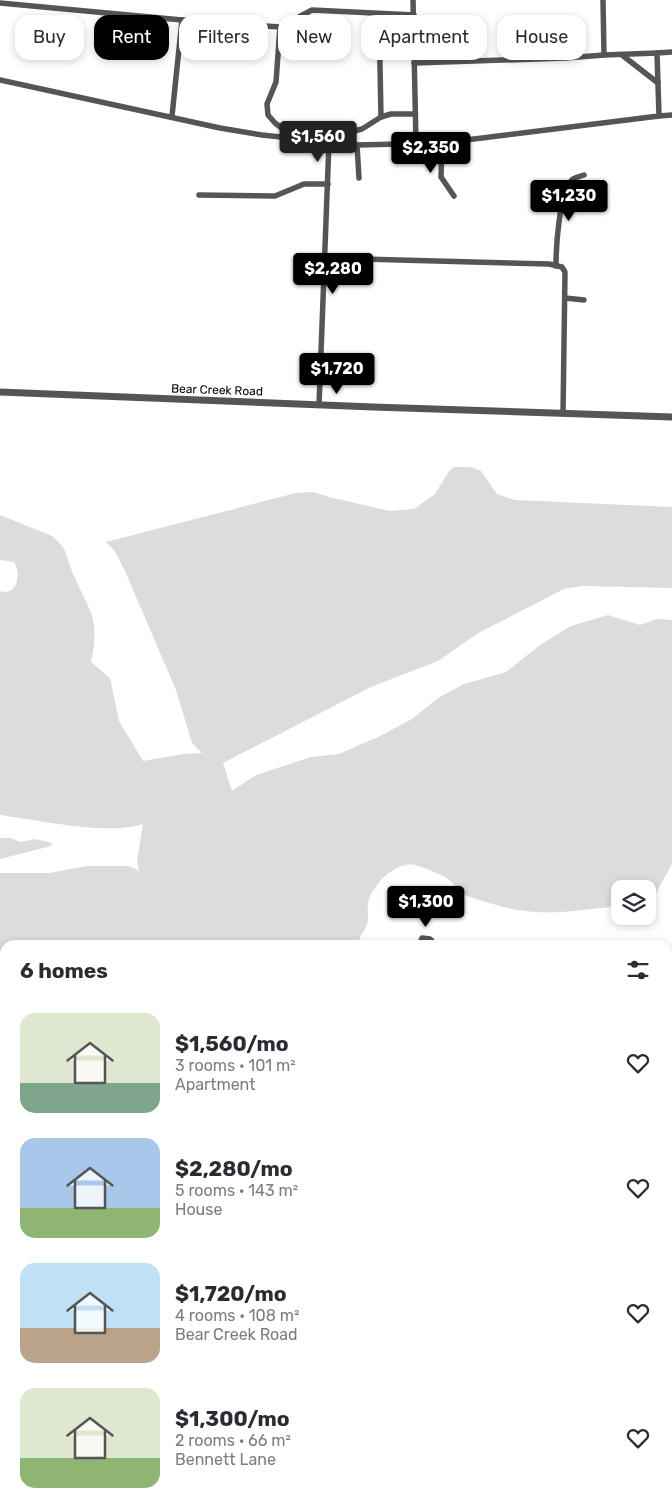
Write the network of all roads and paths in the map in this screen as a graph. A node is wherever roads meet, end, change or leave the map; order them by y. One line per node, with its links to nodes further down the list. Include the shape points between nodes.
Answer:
1 (413, 0): 6 (street)
2 (603, 0): 12 (street)
3 (0, 4): 7 (street)
4 (379, 14): 5 (street, via 312,10); 6 (street); 21 (street)
5 (303, 15)
6 (414, 15)
7 (179, 20)
8 (179, 49): 19 (street)
9 (672, 52): 10 (street)
10 (657, 53): 13 (street); 16 (street)
11 (278, 54): 21 (street, via 276,82 267,104 268,115 283,128 343,134 362,129)
12 (604, 55): 13 (street); 14 (street)
13 (622, 55): 16 (street)
14 (414, 63): 17 (street)
15 (0, 80): 19 (street)
16 (658, 84): 20 (street)
17 (415, 114): 21 (street); 24 (street)
18 (672, 115): 20 (street)
19 (172, 116): 22 (street, via 237,131)
20 (659, 116): 23 (street)
21 (381, 117)
22 (329, 142): 25 (street); 28 (street)
23 (442, 143): 24 (street); 30 (street, via 441,177)
24 (416, 144): 25 (street)
25 (357, 145): 27 (street)
26 (584, 174): 32 (street, via 568,185 559,220)
27 (359, 178)
28 (328, 184): 29 (street, via 304,184 274,196); 31 (street)
29 (199, 195)
30 (454, 196)
31 (325, 258): 32 (street); 36 (street)
32 (556, 266): 33 (street, via 565,272)
33 (565, 298): 34 (street); 37 (street)
34 (584, 300)
35 (0, 392): 36 (street, Bear Creek Road)
36 (318, 405): 37 (street, Bear Creek Road)
37 (563, 414): 38 (street, Bear Creek Road)
38 (672, 417)

